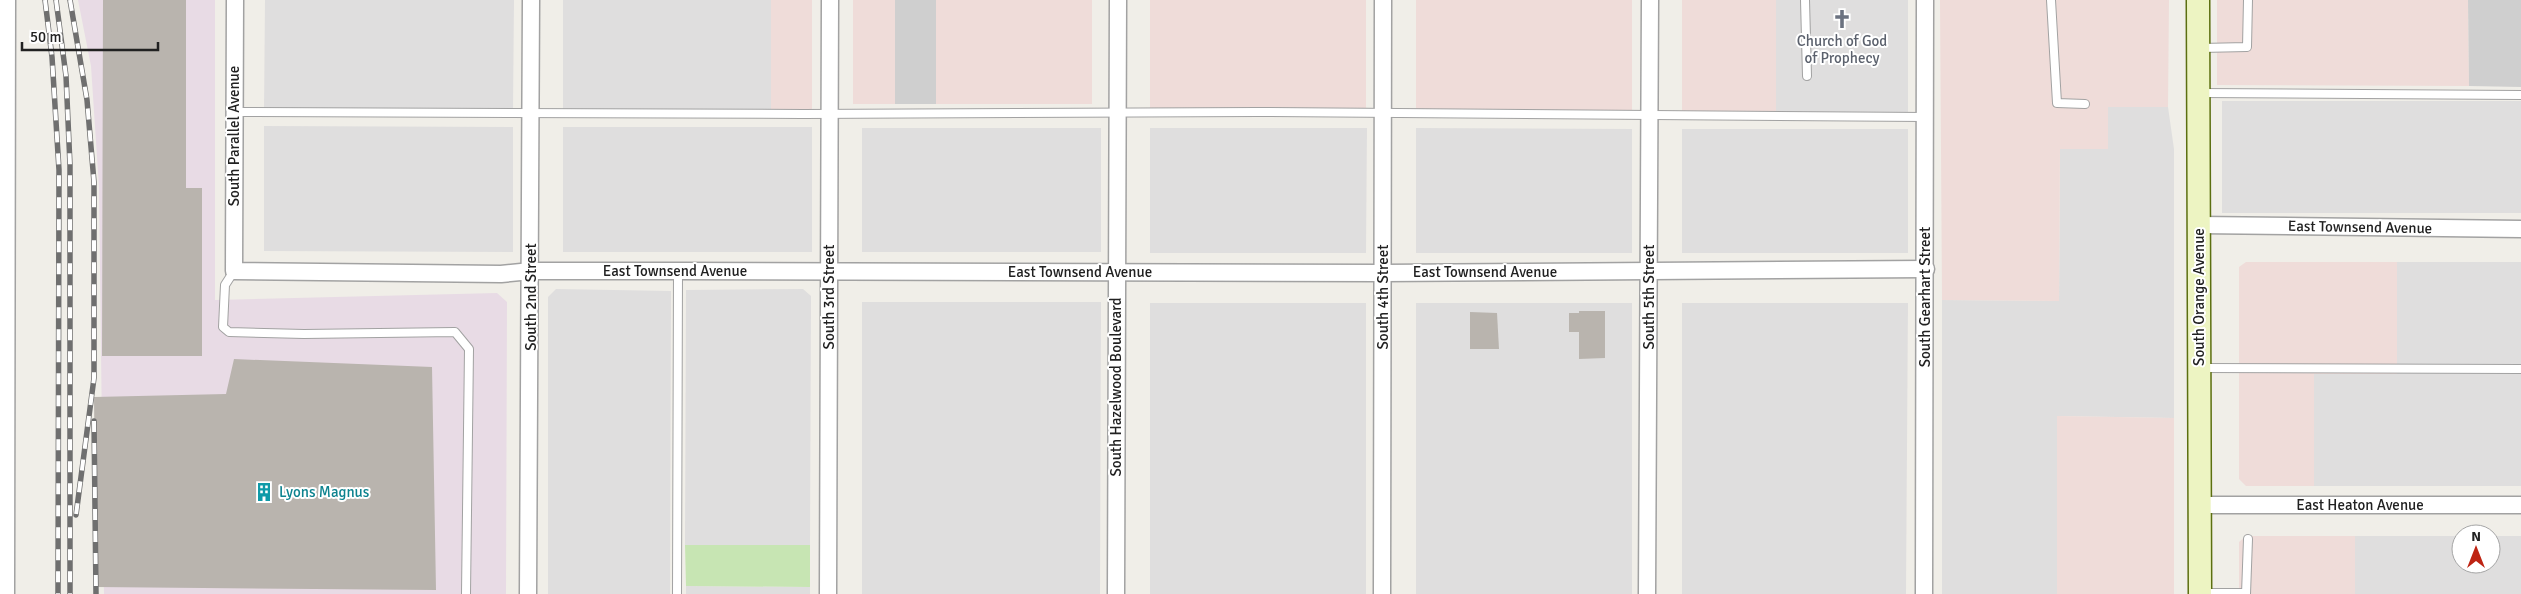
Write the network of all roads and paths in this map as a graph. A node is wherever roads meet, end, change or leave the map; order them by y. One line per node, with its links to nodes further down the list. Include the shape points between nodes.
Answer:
1 (7, 0): 42 (street)
2 (236, 0): 18 (street, South Parallel Avenue)
3 (531, 0): 19 (street, South 2nd Street)
4 (830, 0): 20 (street, South 3rd Street)
5 (1118, 0): 21 (street, South Hazelwood Boulevard)
6 (1383, 0): 22 (street, South 4th Street)
7 (1650, 0): 23 (street, South 5th Street)
8 (1804, 0): 14 (lane)
9 (1925, 0): 24 (street, South Gearhart Street)
10 (2051, 0): 17 (lane, via 2057,103)
11 (2198, 0): 13 (street, South Orange Avenue)
12 (2248, 0): 13 (lane, via 2247,47)
13 (2198, 48): 15 (street, South Orange Avenue)
14 (1807, 76)
15 (2198, 93): 16 (lane); 25 (street, South Orange Avenue)
16 (2521, 95)
17 (2085, 104)
18 (234, 112): 19 (lane); 28 (street, South Parallel Avenue)
19 (531, 113): 20 (lane); 29 (street, South 2nd Street)
20 (830, 113): 21 (lane); 31 (street, South 3rd Street)
21 (1117, 113): 22 (lane); 32 (street, South Hazelwood Boulevard)
22 (1383, 114): 23 (lane); 34 (street, South 4th Street)
23 (1649, 116): 24 (lane); 33 (street, South 5th Street)
24 (1926, 118): 27 (street, South Gearhart Street)
25 (2199, 225): 26 (street, East Townsend Avenue); 35 (street, South Orange Avenue)
26 (2521, 229)
27 (1926, 269): 33 (street, East Townsend Avenue); 50 (street, South Gearhart Street)
28 (234, 271): 29 (street, East Townsend Avenue, via 501,274); 43 (lane, via 224,285 223,327 229,332 455,332 469,348)
29 (531, 271): 30 (street, East Townsend Avenue); 44 (street, South 2nd Street)
30 (678, 271): 31 (street, East Townsend Avenue); 45 (lane)
31 (829, 271): 32 (street, East Townsend Avenue); 46 (street, South 3rd Street)
32 (1116, 272): 34 (street, East Townsend Avenue); 47 (street, South Hazelwood Boulevard)
33 (1649, 272): 34 (street, East Townsend Avenue); 49 (street, South 5th Street)
34 (1383, 273): 48 (street, South 4th Street)
35 (2199, 368): 36 (lane); 37 (street, South Orange Avenue)
36 (2521, 369)
37 (2200, 505): 38 (street, East Heaton Avenue); 40 (street, South Orange Avenue)
38 (2521, 505)
39 (2248, 539): 41 (lane)
40 (2200, 593): 41 (lane)
41 (2246, 593)
42 (6, 594)
43 (466, 594)
44 (528, 594)
45 (677, 594)
46 (828, 594)
47 (1116, 594)
48 (1382, 594)
49 (1647, 594)
50 (1924, 594)

